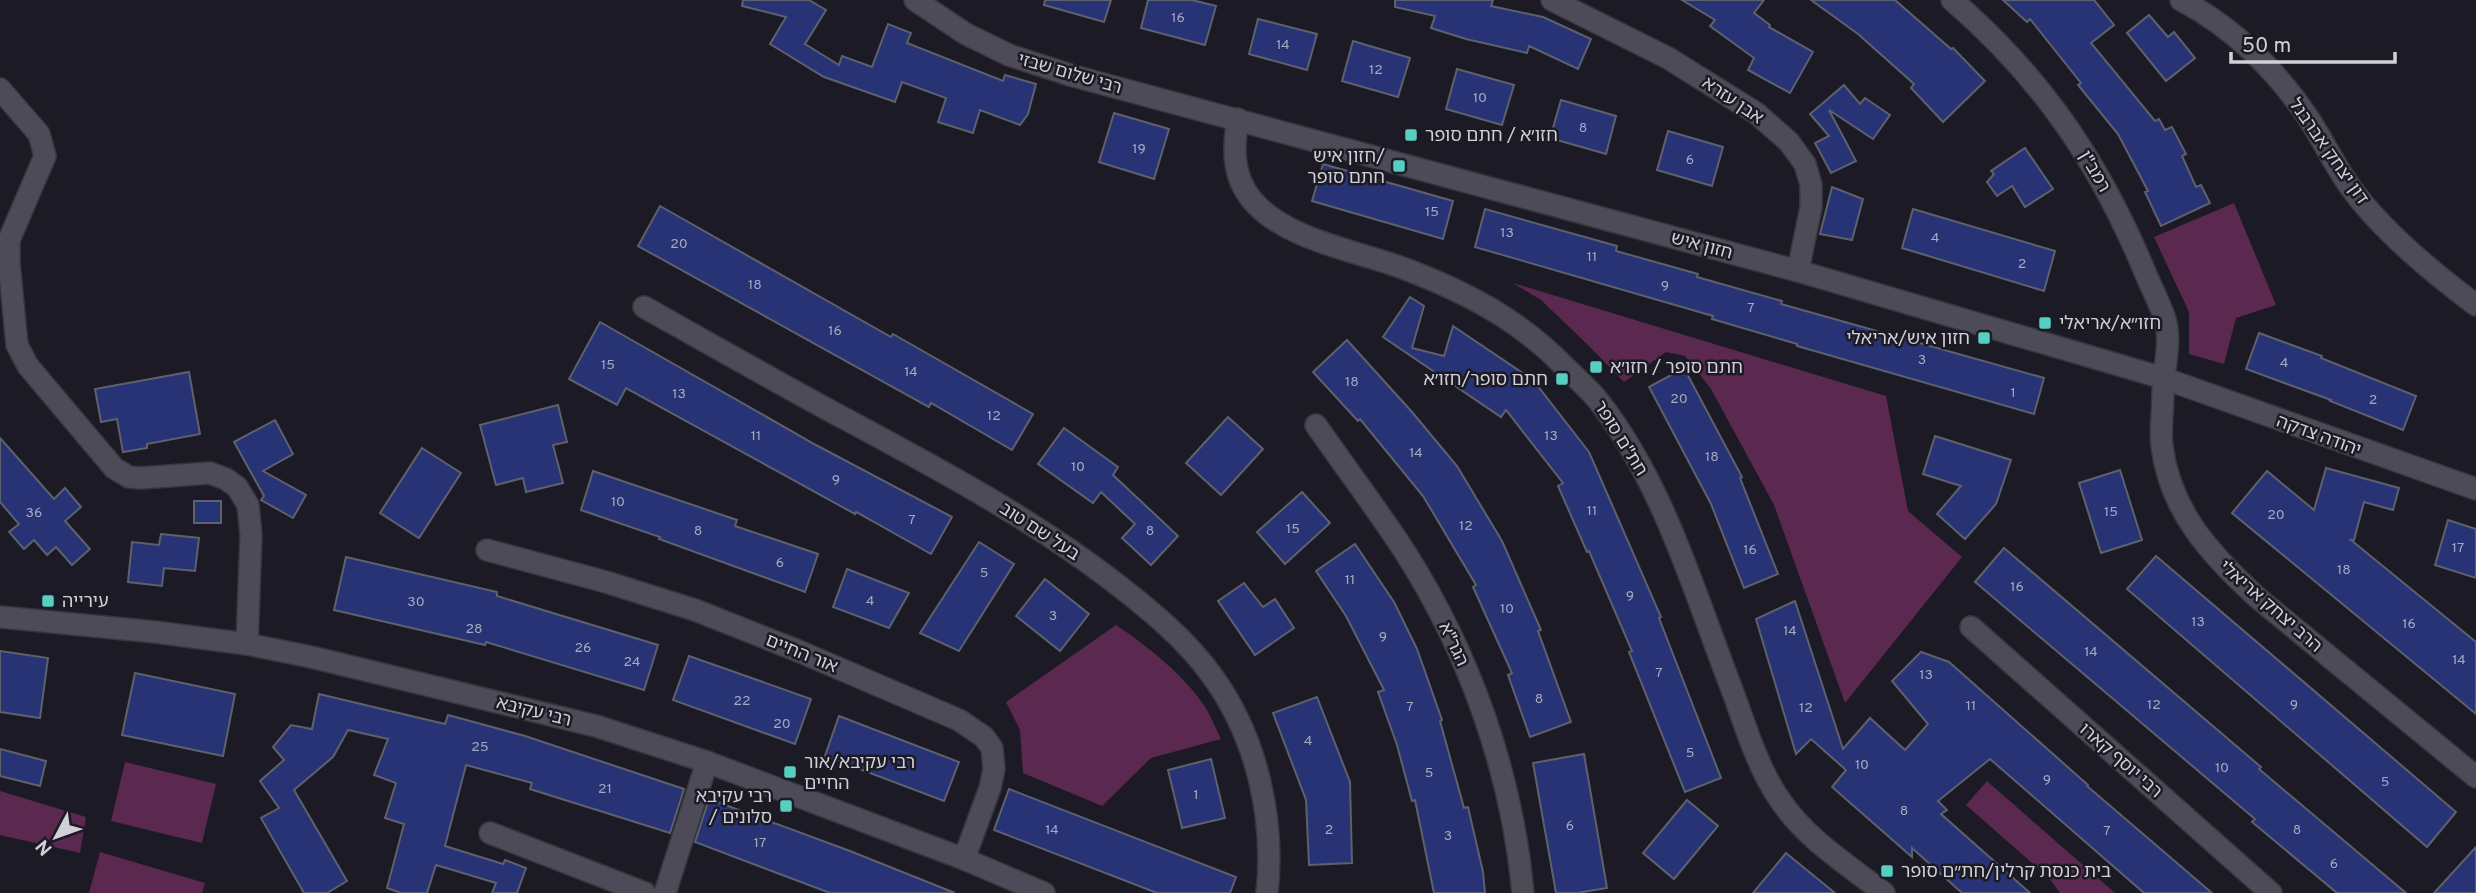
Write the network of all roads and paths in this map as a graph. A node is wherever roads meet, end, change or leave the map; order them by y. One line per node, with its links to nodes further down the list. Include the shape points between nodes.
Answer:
1 (915, 0): 6 (street, רבי שלום שבזי, via 966,34 1009,55)
2 (1552, 0): 7 (street, אבן עזרא, via 1668,58 1756,113 1789,142 1805,164 1811,185)
3 (1952, 0): 10 (street, רמב"ן, via 2045,94 2106,189 2165,321 2168,344)
4 (2181, 0): 8 (street, דון יצחק אברבנל, via 2203,11 2266,65 2309,119 2352,189 2381,222)
5 (0, 89): 16 (street, via 39,134 45,156 9,240 17,345 28,366 114,468 141,478 210,473 237,487 248,505 251,536)
6 (1238, 118): 7 (street, חזון איש); 26 (street, חת"ם סופר, via 1234,159 1239,177 1252,200 1272,218 1300,233 1464,293 1547,348 1597,398 1664,511 1780,801 1824,848)
7 (1798, 271): 10 (street, חזון איש)
8 (2476, 305)
9 (644, 307): 24 (street, בעל שם טוב, via 1005,507 1067,546 1175,633 1227,698 1251,755 1270,836)
10 (2163, 379): 12 (street, יהודה צדקה); 18 (street, הרב יצחק אריאלי, via 2162,445 2168,478 2198,537 2259,599)
11 (1317, 425): 25 (street, הגר"א, via 1405,553 1479,698 1503,781)
12 (2476, 489)
13 (487, 550): 20 (street, אור החיים, via 695,610 959,720 992,748 993,769)
14 (0, 617): 16 (street, רבי עקיבא)
15 (1970, 627): 27 (street, רבי יוסף קארו)
16 (247, 644): 17 (street, רבי עקיבא, via 596,726)
17 (707, 762): 20 (street, רבי עקיבא); 22 (street)
18 (2476, 777)
19 (490, 833): 21 (street)
20 (964, 859): 23 (street, רבי עקיבא)
21 (645, 893)
22 (665, 893)
23 (1044, 893)
24 (1267, 893)
25 (1523, 893)
26 (1884, 893)
27 (2272, 893)

